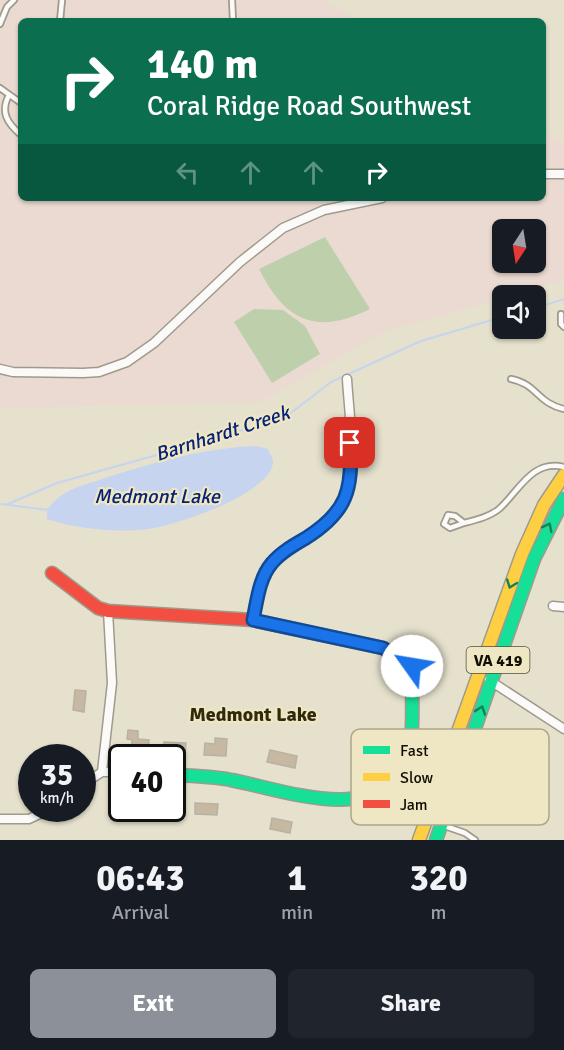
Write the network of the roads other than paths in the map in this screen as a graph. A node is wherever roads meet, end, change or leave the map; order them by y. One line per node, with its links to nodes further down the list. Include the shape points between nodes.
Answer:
1 (14, 0): 6 (lane)
2 (62, 0): 4 (lane)
3 (232, 0): 5 (lane)
4 (60, 18)
5 (233, 18)
6 (0, 24)
7 (0, 88): 8 (lane)
8 (9, 95): 9 (lane); 10 (lane, via 2,112)
9 (18, 101)
10 (18, 132)
11 (546, 174): 12 (street)
12 (564, 174)
13 (368, 201): 16 (street, via 324,210 283,228 240,262 154,343 127,362 83,373)
14 (561, 314): 15 (lane)
15 (564, 327)
16 (0, 369)
17 (348, 379): 28 (street, via 351,470 346,496 336,515 271,563 261,584)
18 (512, 380): 19 (lane, via 530,387 545,403)
19 (564, 409)
20 (564, 466): 23 (lane, via 551,465 536,471 499,509)
21 (564, 475): 29 (main road, VA 419, one-way to 29, via 529,537)
22 (564, 499): 30 (main road, VA 419, one-way to 22, via 534,559)
23 (464, 523)
24 (51, 573): 27 (main road, via 98,608)
25 (553, 606): 26 (street)
26 (564, 607)
27 (108, 611): 28 (main road); 35 (street, via 112,683)
28 (253, 620): 31 (main road, via 383,648 412,666)
29 (479, 674): 30 (street); 32 (main road, VA 419)
30 (491, 682): 33 (main road, VA 419, one-way to 30); 34 (street)
31 (410, 729)
32 (459, 729)
33 (475, 729)
34 (564, 729)
35 (102, 772): 36 (street); 37 (street)
36 (108, 772)
37 (96, 776)
38 (186, 776): 39 (main road, via 226,778)
39 (351, 800)
40 (0, 819): 41 (street)
41 (18, 819)
42 (424, 825): 44 (main road, VA 419)
43 (441, 825): 45 (main road, VA 419); 46 (lane)
44 (419, 840)
45 (436, 840)
46 (475, 840)

